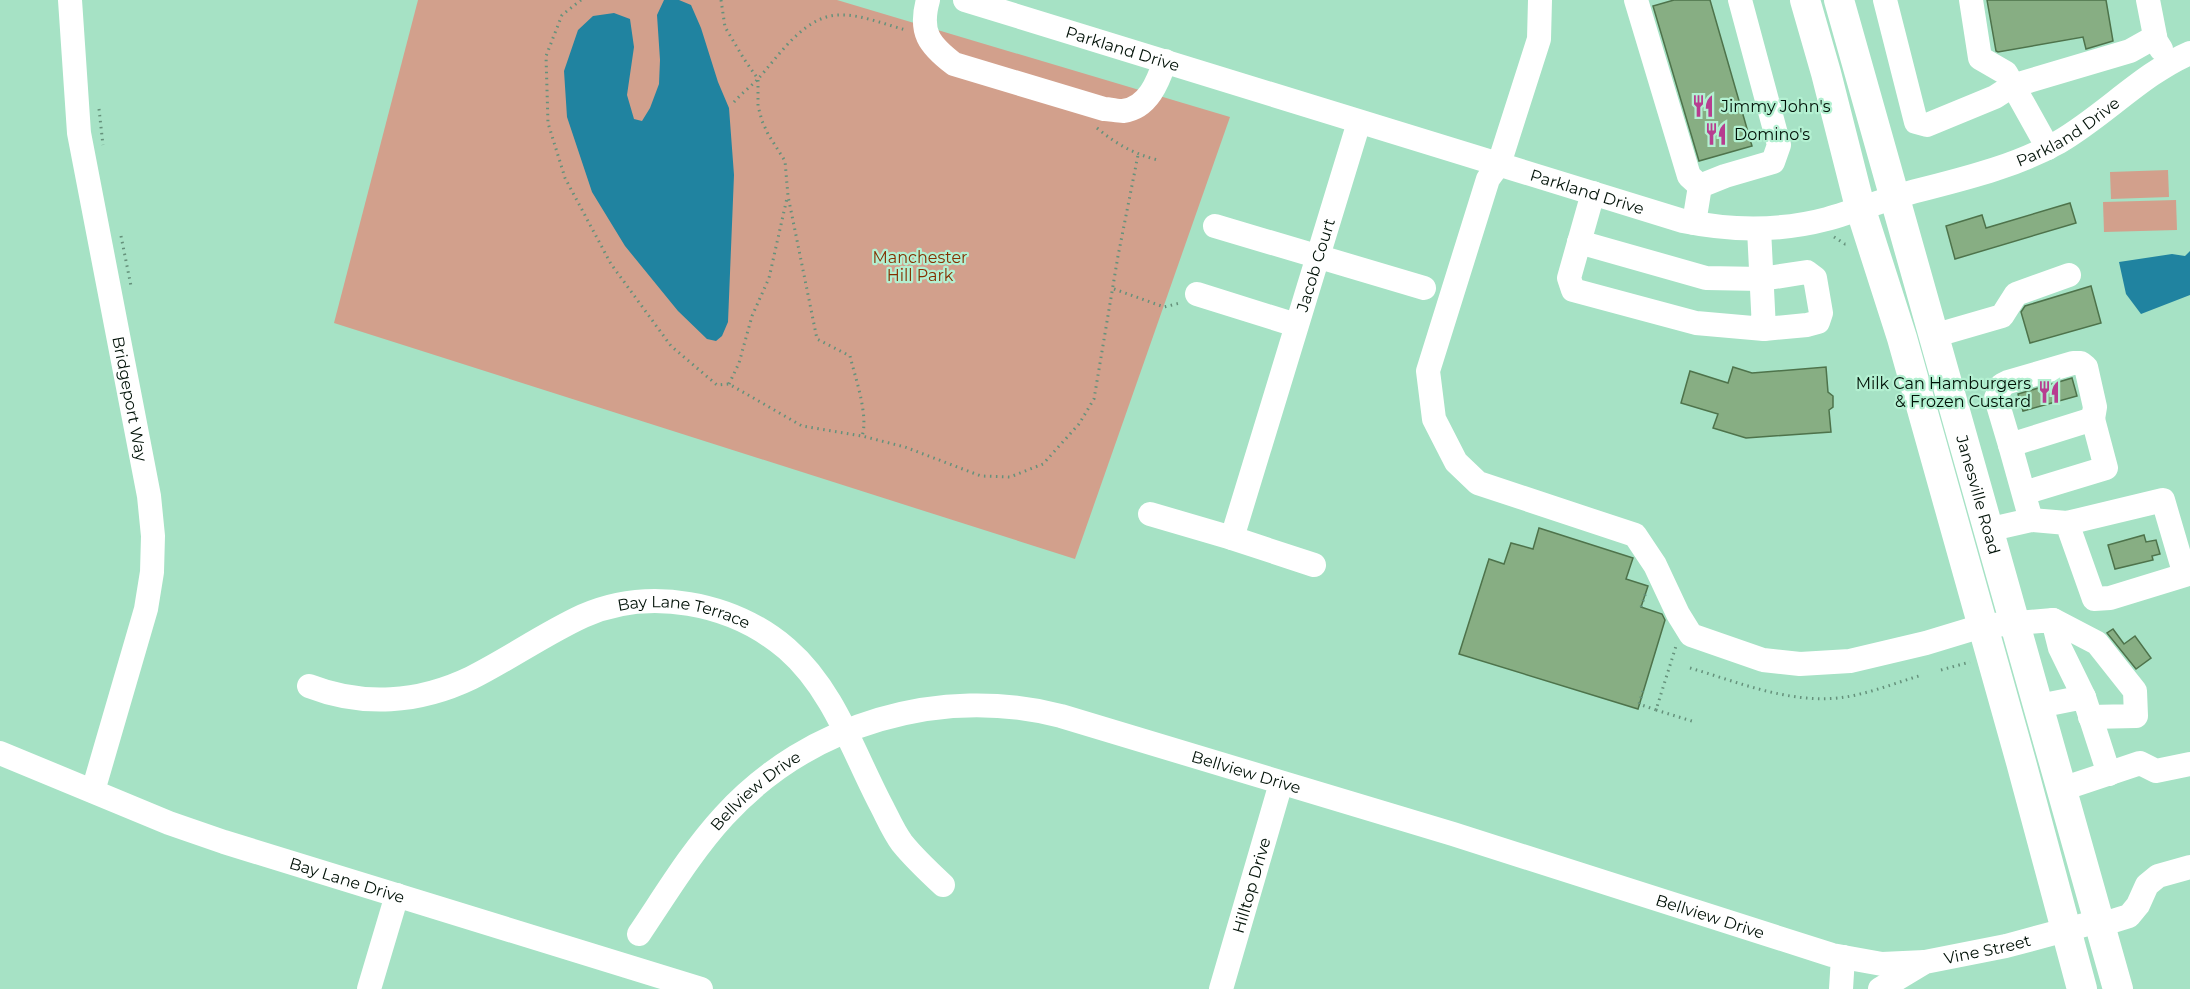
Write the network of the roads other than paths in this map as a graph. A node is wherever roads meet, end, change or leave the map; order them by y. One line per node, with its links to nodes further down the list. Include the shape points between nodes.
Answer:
1 (70, 0): 57 (street, Bridgeport Way, via 79,133 149,496 153,536 146,609)
2 (928, 0): 15 (street, via 924,16 927,35 937,51 954,64 1098,107 1124,111 1140,105 1151,93)
3 (965, 0): 12 (street, Parkland Drive)
4 (1540, 0): 19 (street, via 1539,39)
5 (1636, 0): 20 (street, via 1689,176)
6 (1740, 0): 20 (street, via 1779,145 1773,162)
7 (1805, 0): 23 (main road, Janesville Road)
8 (1839, 0): 22 (main road, Janesville Road)
9 (1884, 0): 16 (street, via 1916,122 1927,125)
10 (1971, 0): 16 (street, via 1980,58 2006,73)
11 (2148, 0): 13 (street)
12 (1017, 8): 15 (street, Parkland Drive)
13 (2155, 37): 14 (street); 16 (street, via 2130,51)
14 (2180, 58): 18 (street, Parkland Drive)
15 (1165, 61): 17 (street, Parkland Drive)
16 (2012, 86): 18 (street)
17 (1359, 122): 19 (street, Parkland Drive); 28 (street, Jacob Court)
18 (2048, 148): 22 (street, Parkland Drive, via 1997,170)
19 (1499, 164): 21 (street, Parkland Drive); 47 (street, via 1488,179 1428,371 1434,419 1456,462 1478,483 1635,535 1691,635 1763,660 1800,664 1850,661 1926,644)
20 (1700, 186): 24 (street)
21 (1593, 193): 24 (street, Parkland Drive); 27 (street)
22 (1893, 198): 23 (street, Parkland Drive); 35 (main road, Janesville Road)
23 (1860, 207): 26 (street, Parkland Drive, via 1827,219); 47 (main road, Janesville Road, via 1902,338)
24 (1694, 223): 26 (street, Parkland Drive)
25 (1215, 226): 28 (street)
26 (1759, 229): 30 (street)
27 (1579, 242): 30 (street, via 1706,278); 34 (street, via 1569,278 1573,290 1696,323)
28 (1318, 255): 31 (street); 33 (street, Jacob Court)
29 (2069, 275): 35 (street, via 2016,294 2002,316)
30 (1762, 279): 34 (street); 34 (street, via 1807,272 1815,278 1821,313 1818,322)
31 (1424, 288)
32 (1197, 294): 33 (street)
33 (1296, 325): 43 (street, Jacob Court)
34 (1764, 329)
35 (1933, 336): 42 (main road, Janesville Road)
36 (2093, 419): 37 (street); 37 (street, via 2095,407 2086,368 2081,363 2008,382 1996,398); 38 (street, via 2106,468)
37 (2010, 445): 38 (street)
38 (2024, 493): 40 (street)
39 (1150, 514): 43 (street)
40 (2031, 520): 41 (street); 42 (street)
41 (2067, 523): 41 (street, via 2163,500 2185,575 2094,600)
42 (1987, 530): 46 (main road, Janesville Road)
43 (1232, 538): 44 (street)
44 (1314, 565)
45 (2052, 620): 46 (street); 50 (street, via 2060,648); 50 (street, via 2097,643 2134,691 2136,716)
46 (2014, 624): 47 (street); 49 (main road, Janesville Road)
47 (1982, 626): 62 (main road, Janesville Road)
48 (309, 686): 51 (street, Bay Lane Terrace, via 351,699 418,695 471,677 584,616 620,605 673,602 728,614 785,647 808,670)
49 (2039, 706): 50 (street); 56 (main road, Janesville Road)
50 (2087, 707): 54 (street)
51 (845, 731): 55 (street, Bellview Drive, via 900,713 930,708 1006,706 1061,716); 59 (street, Bay Lane Terrace, via 901,843); 63 (street, Bellview Drive, via 808,749 750,790 695,852)
52 (0, 753): 57 (street, Bay Lane Drive)
53 (2190, 765): 54 (street, via 2156,771 2140,764)
54 (2109, 774): 56 (street)
55 (1281, 783): 64 (street, Bellview Drive); 68 (street, Hilltop Drive)
56 (2062, 789): 61 (main road, Janesville Road)
57 (93, 791): 60 (street, Bay Lane Drive, via 224,842)
58 (2190, 867): 61 (street, Vine Street, via 2158,876 2147,885 2129,916)
59 (943, 885)
60 (397, 895): 66 (street); 67 (street, Bay Lane Drive)
61 (2099, 923): 62 (street, Vine Street); 72 (main road, Janesville Road)
62 (2065, 930): 65 (street, Vine Street); 71 (main road, Janesville Road)
63 (639, 934)
64 (1843, 957): 65 (street, Bellview Drive, via 1882,964); 69 (street)
65 (1925, 962): 70 (street, Vine Street)
66 (369, 989)
67 (701, 989)
68 (1221, 989)
69 (1841, 989)
70 (1880, 989)
71 (2082, 989)
72 (2118, 989)

